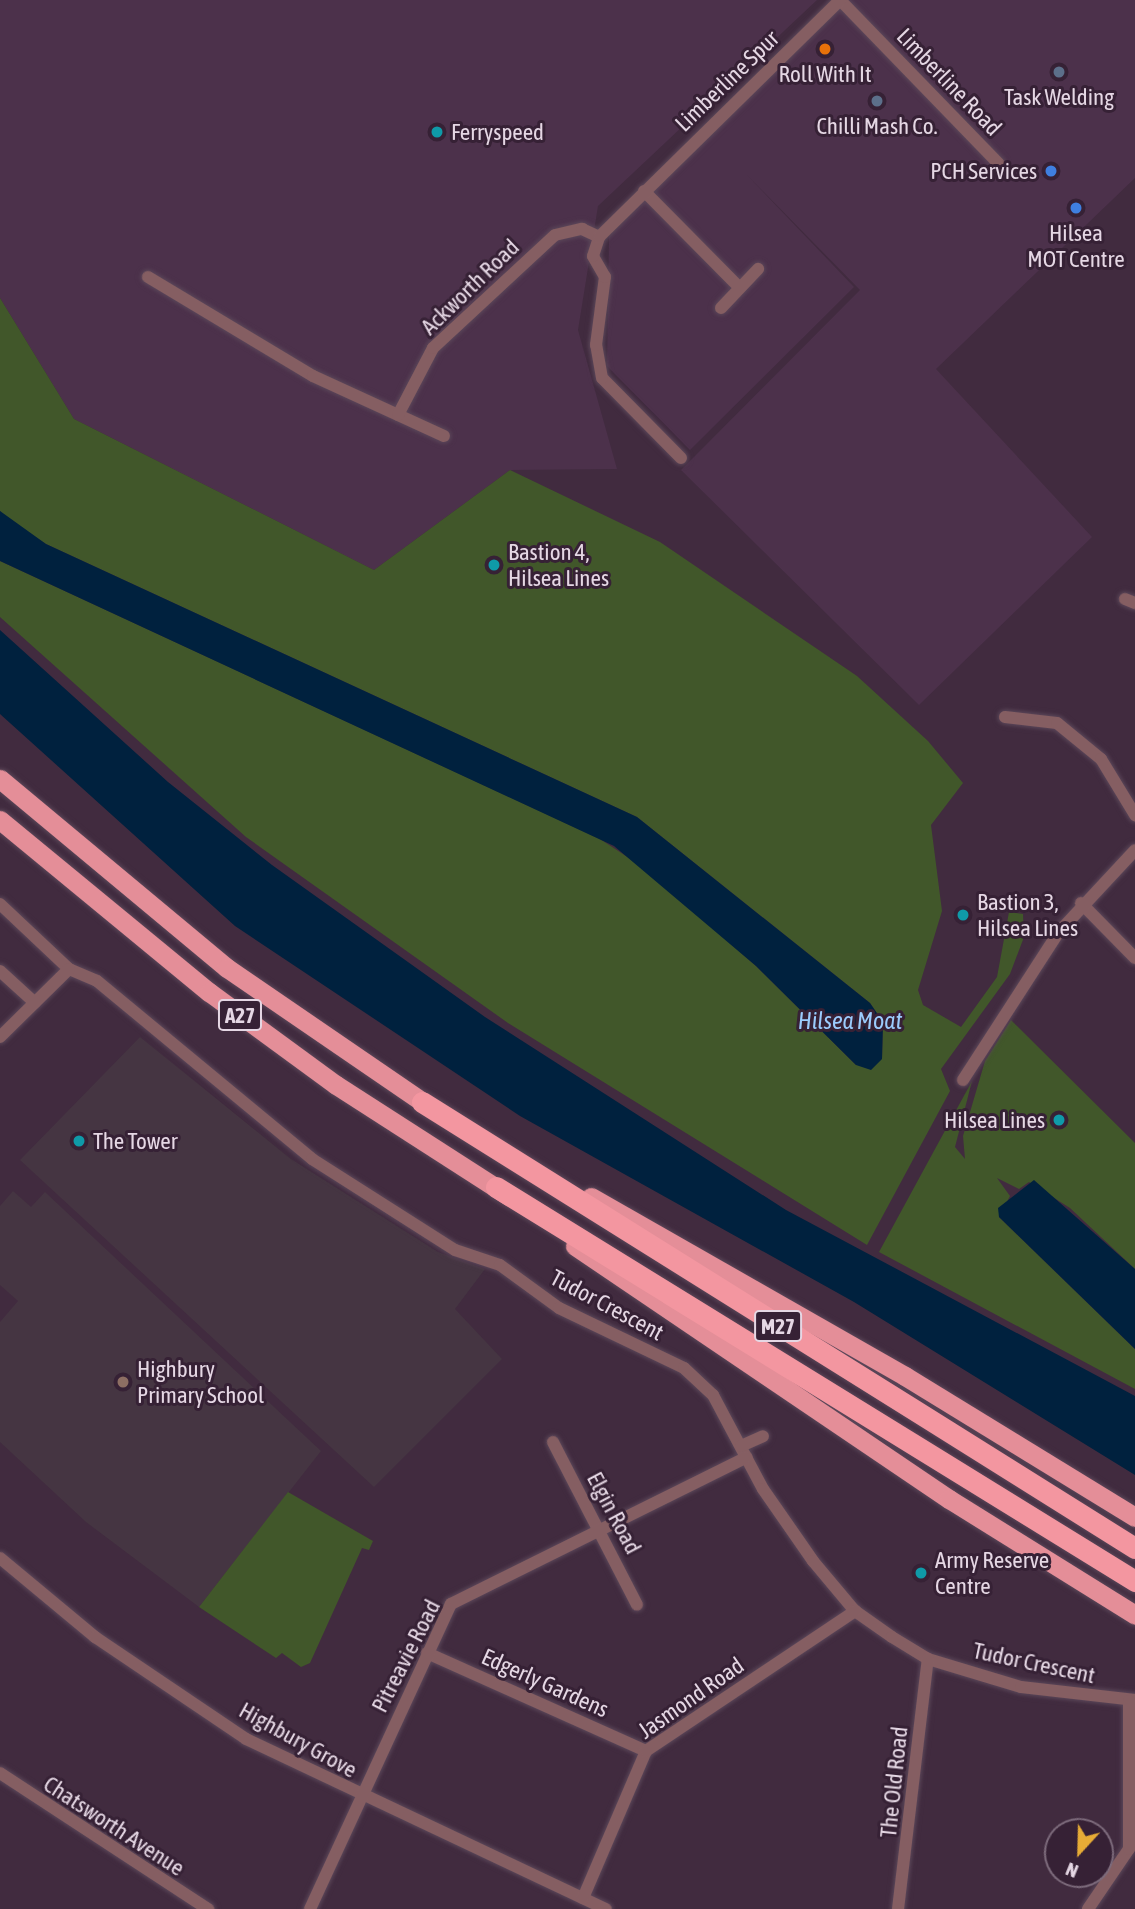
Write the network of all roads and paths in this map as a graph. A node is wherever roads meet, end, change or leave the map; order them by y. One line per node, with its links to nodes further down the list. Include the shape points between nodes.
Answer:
1 (840, 0): 2 (street, Limberline Road); 3 (street, Limberline Spur)
2 (999, 164)
3 (644, 191): 4 (street, Limberline Spur); 7 (street)
4 (599, 237): 9 (street, Ackworth Road, via 582,229 555,235 433,348); 11 (street, via 593,256 605,277 596,345 602,378)
5 (758, 269): 7 (street)
6 (148, 277): 9 (street, via 226,329)
7 (740, 288): 8 (street)
8 (720, 308)
9 (398, 415): 10 (street)
10 (444, 436)
11 (681, 458)
12 (1005, 717): 14 (street, via 1057,723 1101,759)
13 (0, 779): 25 (highway, A27, via 227,968)
14 (1135, 815)
15 (0, 820): 26 (highway, A27, via 209,992 336,1085)
16 (1135, 850): 17 (street)
17 (1081, 903): 19 (street); 24 (street)
18 (0, 904): 20 (street, Tudor Crescent)
19 (1135, 958)
20 (69, 968): 22 (street); 29 (street, Tudor Crescent, via 97,981 312,1159 393,1213 455,1250 500,1265 559,1308 684,1368 713,1395)
21 (0, 971): 22 (street)
22 (35, 1003): 23 (street)
23 (0, 1037)
24 (963, 1080)
25 (422, 1102): 30 (highway, via 905,1376); 32 (highway, M27)
26 (496, 1187): 34 (highway, M27); 37 (highway, via 647,1299)
27 (763, 1436): 29 (street, Pitreavie Road)
28 (553, 1442): 31 (street, Elgin Road)
29 (744, 1451): 31 (street, Pitreavie Road); 36 (street, Tudor Crescent, via 813,1561)
30 (1135, 1517)
31 (600, 1528): 35 (street, Elgin Road); 38 (street, Pitreavie Road, via 451,1604)
32 (1135, 1548)
33 (0, 1558): 43 (street, Highbury Grove, via 95,1637 246,1739)
34 (1135, 1581)
35 (637, 1605)
36 (855, 1611): 39 (street, Tudor Crescent); 41 (street, Jasmond Road)
37 (1135, 1615)
38 (427, 1653): 41 (street, Edgerly Gardens); 43 (street, Pitreavie Road)
39 (928, 1659): 40 (street, Tudor Crescent, via 1021,1687); 49 (street, The Old Road)
40 (1132, 1700): 44 (street)
41 (646, 1751): 45 (street, Jasmond Road)
42 (0, 1773): 46 (street, Chatsworth Avenue)
43 (362, 1798): 45 (street, Highbury Grove); 47 (street, Pitreavie Road)
44 (1132, 1849): 50 (street)
45 (583, 1898): 48 (street, Highbury Grove)
46 (208, 1909)
47 (310, 1909)
48 (606, 1909)
49 (898, 1909)
50 (1088, 1909)

